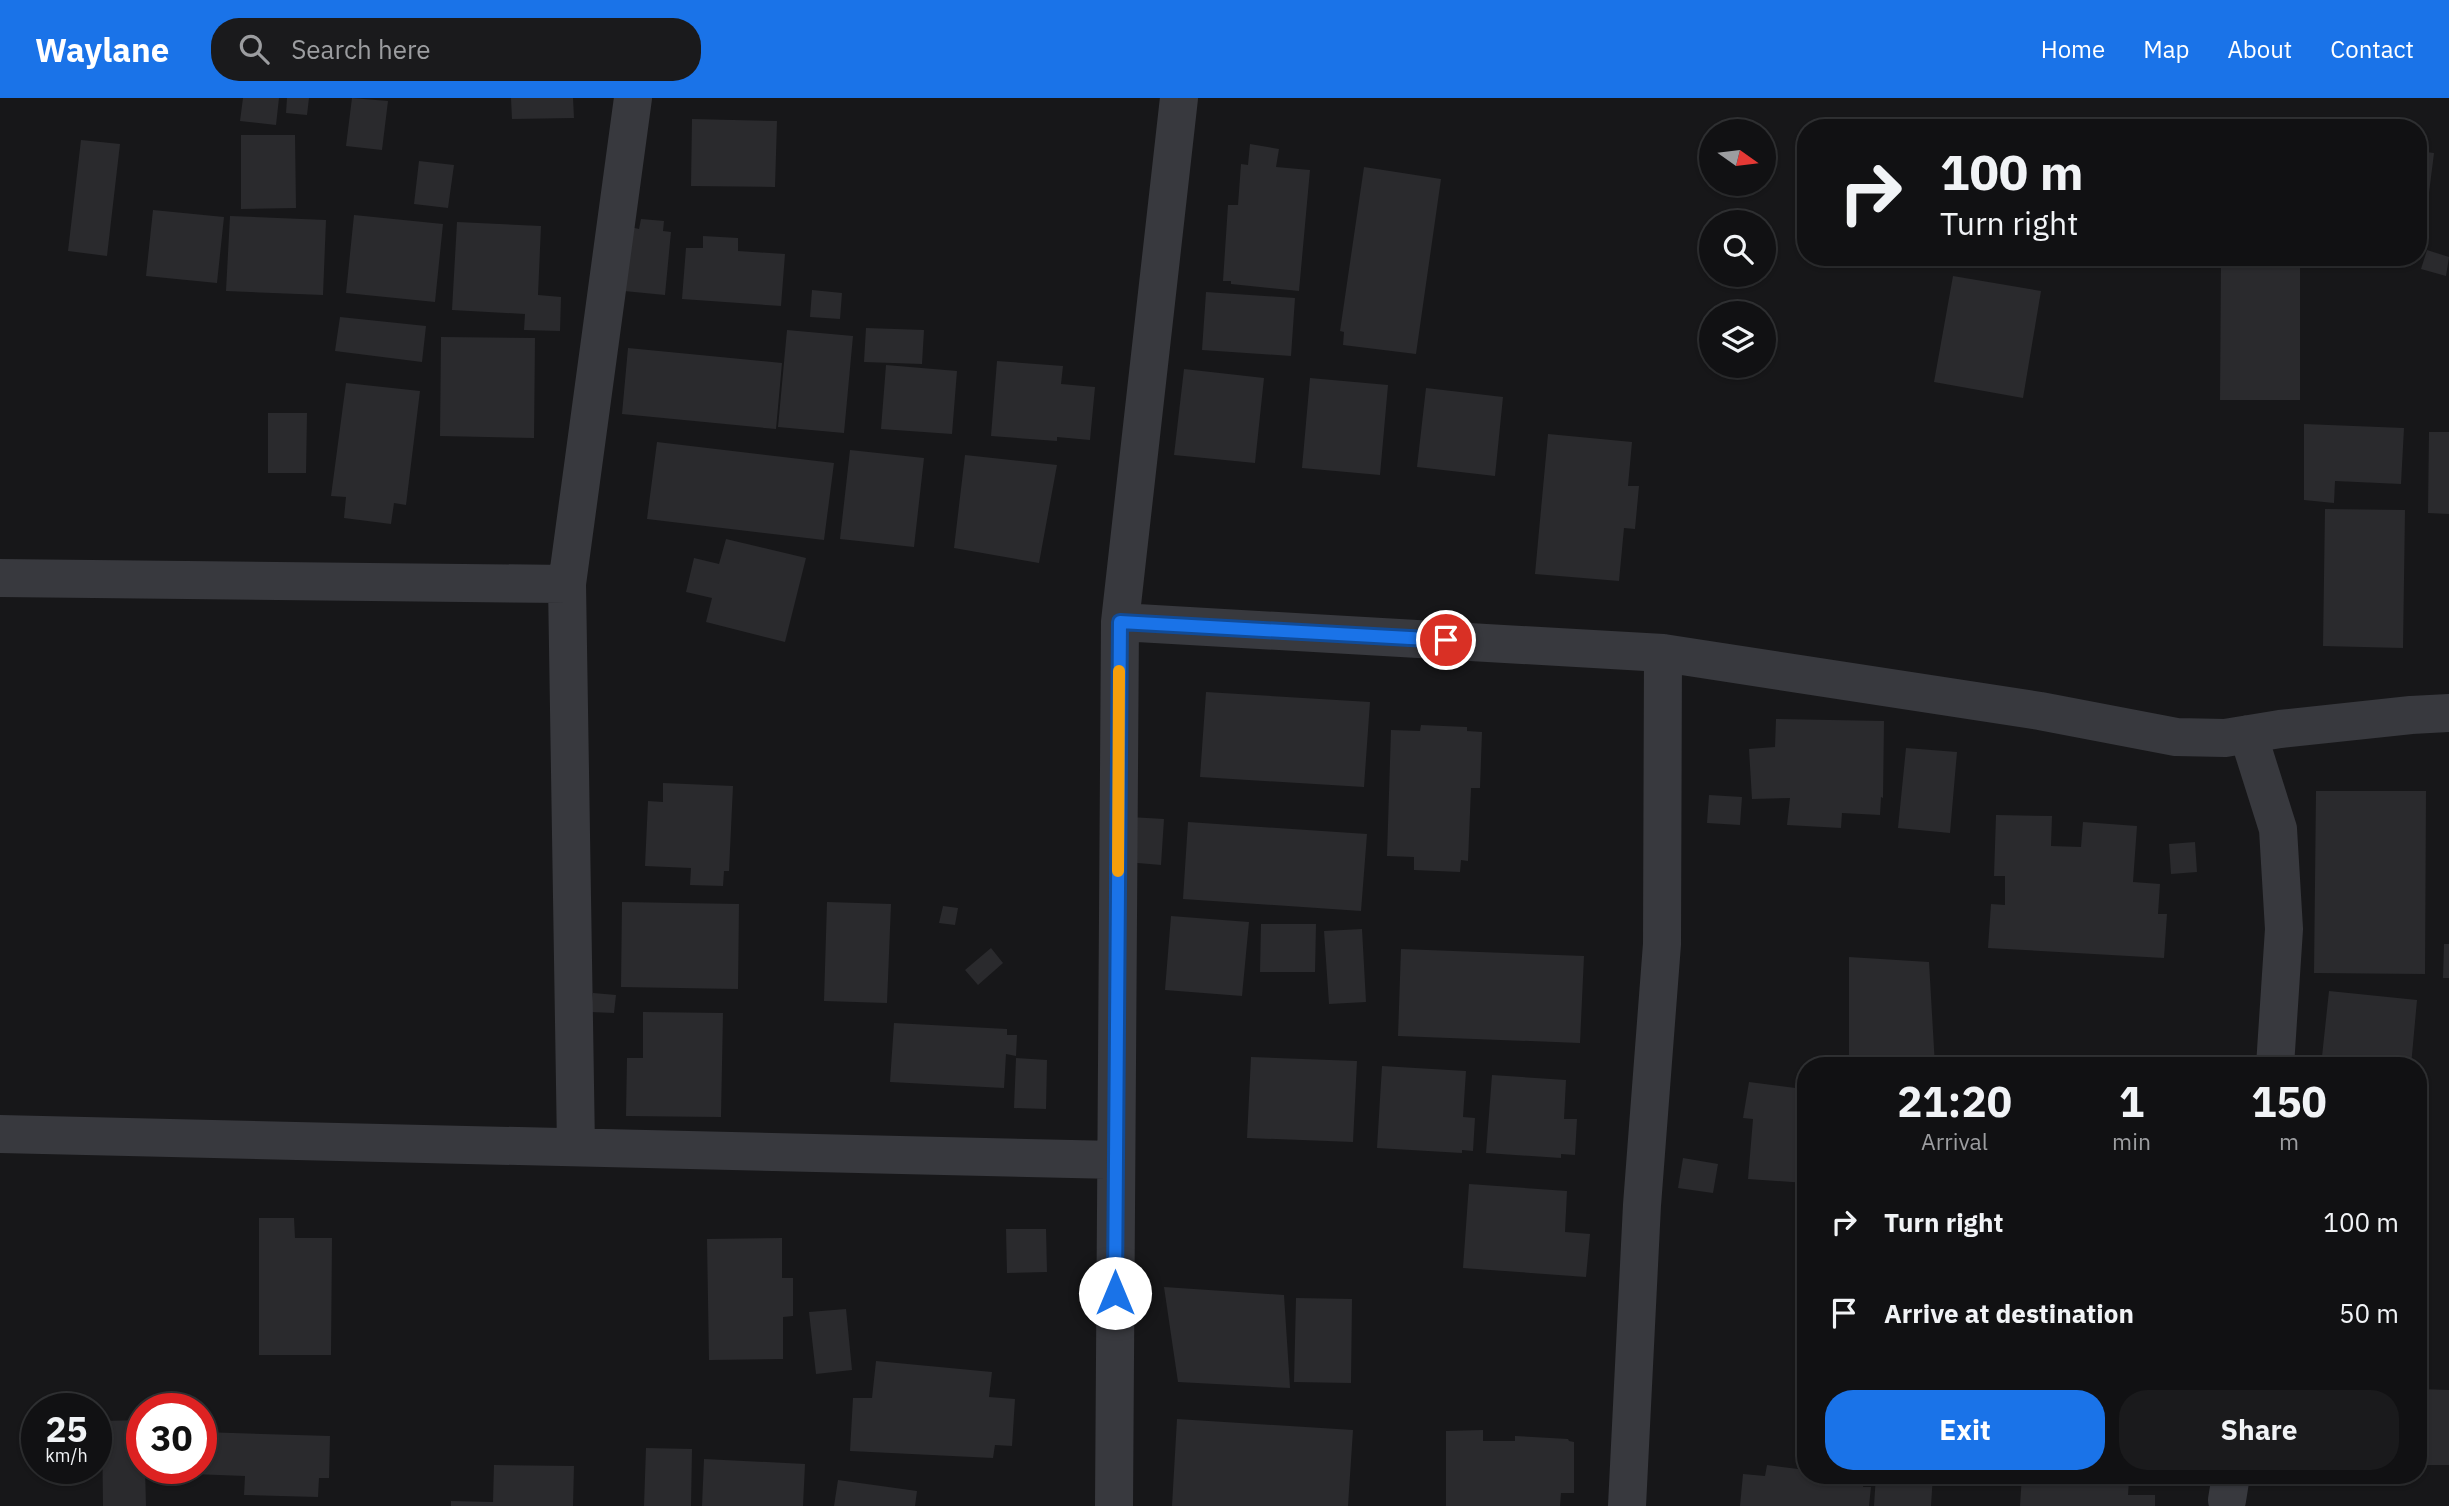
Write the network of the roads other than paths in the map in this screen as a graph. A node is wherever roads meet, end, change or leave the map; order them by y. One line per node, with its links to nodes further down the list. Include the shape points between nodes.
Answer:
1 (633, 98): 4 (street)
2 (1178, 98): 5 (street)
3 (0, 578): 4 (street)
4 (567, 584): 11 (street)
5 (1120, 622): 6 (street); 12 (street)
6 (1663, 653): 8 (street, via 2040,711 2176,737); 14 (street, via 1662,944 1642,1205)
7 (2449, 713): 8 (street)
8 (2248, 734): 9 (street, via 2278,829 2284,929)
9 (2277, 1057)
10 (0, 1133): 11 (street)
11 (576, 1147): 12 (street)
12 (1116, 1160): 13 (street)
13 (1114, 1506)
14 (1627, 1506)

